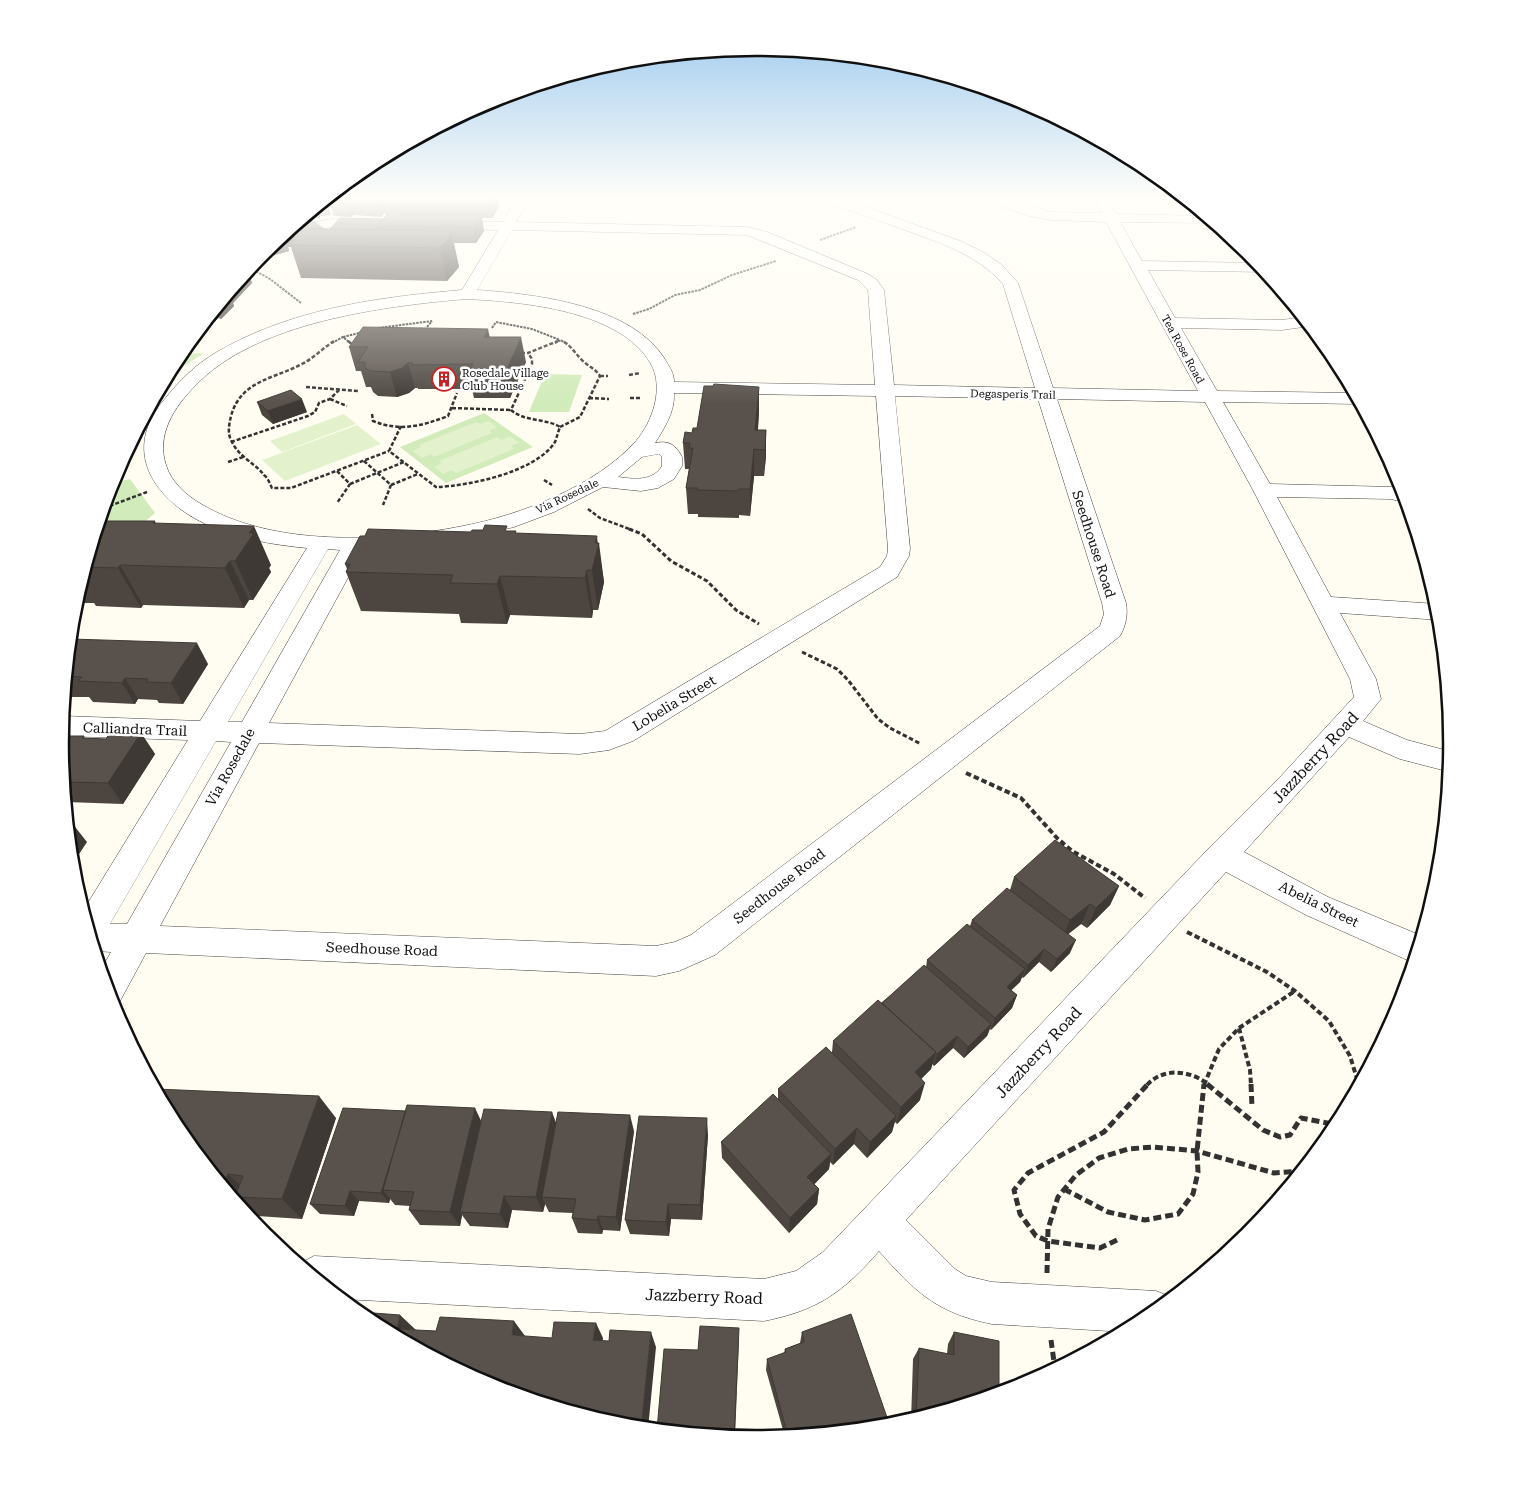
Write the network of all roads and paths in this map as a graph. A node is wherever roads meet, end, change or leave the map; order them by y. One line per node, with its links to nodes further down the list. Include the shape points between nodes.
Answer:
1 (485, 265): 9 (street)
2 (765, 265): 11 (path, via 732,274 700,290 675,295 649,309)
3 (835, 265): 29 (street, Lobelia Street, via 863,277 876,290)
4 (993, 265): 31 (street, Seedhouse Road, via 1013,290)
5 (1137, 265): 13 (street, Tea Rose Road)
6 (1153, 265): 7 (street)
7 (1251, 268)
8 (258, 271): 10 (path)
9 (467, 294): 25 (street, Via Rosedale, via 495,288 593,314 611,322 629,332 652,353); 63 (street, Via Rosedale, via 418,297 361,306 268,334 201,372 172,400 160,420 154,440 156,468 172,492 192,508 248,532)
10 (303, 305)
11 (626, 316)
12 (1300, 323): 13 (street)
13 (1169, 324): 32 (street, Tea Rose Road)
14 (426, 327): 16 (path, via 432,321)
15 (492, 328): 19 (path, via 496,322 532,329)
16 (373, 329)
17 (366, 330): 18 (path)
18 (343, 337): 20 (path); 43 (path, via 329,342 320,354 302,365 247,389 230,414)
19 (560, 340): 22 (path); 23 (path, via 573,348 581,360)
20 (356, 347)
21 (520, 353): 22 (path)
22 (528, 353): 39 (path, via 532,364)
23 (600, 376): 24 (path); 33 (path)
24 (608, 376)
25 (668, 386): 29 (street, Degasperis Trail); 45 (street, Via Rosedale, via 662,415)
26 (306, 387): 27 (path)
27 (339, 390): 28 (path); 34 (path)
28 (358, 391)
29 (884, 391): 31 (street, Degasperis Trail); 67 (street, Lobelia Street, via 899,549 895,564 889,572)
30 (457, 393): 38 (path)
31 (1045, 395): 32 (street, Degasperis Trail); 72 (street, Seedhouse Road, via 1114,604 1114,623 1103,637)
32 (1210, 396): 36 (street, Degasperis Trail); 57 (street, Jazzberry Road)
33 (589, 398): 35 (path); 42 (path, via 580,417)
34 (330, 399): 37 (path); 43 (path, via 319,403 315,412 308,416)
35 (608, 399)
36 (1351, 399)
37 (347, 406)
38 (452, 408): 39 (path); 41 (path, via 448,416 419,427)
39 (510, 410): 42 (path, via 518,416 549,420)
40 (372, 414): 41 (path, via 376,424)
41 (401, 426): 44 (path)
42 (560, 426): 52 (path, via 555,442 543,455 495,476 440,487)
43 (231, 442): 46 (path)
44 (389, 451): 47 (path); 49 (path)
45 (637, 452): 53 (street, Via Rosedale); 53 (street, via 664,447 672,454 674,462 668,474 650,484)
46 (243, 457): 48 (path); 50 (path, via 264,473 272,488 291,488)
47 (364, 461): 50 (path); 51 (path)
48 (228, 462)
49 (404, 462): 51 (path); 52 (path)
50 (337, 471): 54 (path)
51 (378, 473): 54 (path); 55 (path)
52 (418, 474): 55 (path)
53 (601, 480): 64 (street, Via Rosedale, via 552,505 484,528 423,540)
54 (350, 484): 59 (path)
55 (391, 485): 61 (path)
56 (152, 490): 60 (path)
57 (1263, 490): 58 (street); 65 (street, Jazzberry Road)
58 (1396, 494)
59 (337, 503)
60 (113, 505)
61 (384, 505)
62 (583, 506): 67 (path, via 600,518 642,534 671,562 707,581 736,610)
63 (321, 543): 64 (street, Via Rosedale); 70 (street)
64 (354, 545): 71 (street, Via Rosedale)
65 (1324, 604): 66 (street); 68 (street, Jazzberry Road, via 1363,679 1368,699)
66 (1431, 611)
67 (781, 638): 71 (street, Lobelia Street, via 623,734 596,743); 72 (path, via 791,648 837,670 878,718)
68 (1346, 724): 73 (street, via 1382,743); 74 (street, Jazzberry Road)
69 (70, 726): 70 (street, Calliandra Trail)
70 (208, 731): 71 (street, Lobelia Street); 76 (street)
71 (250, 733): 79 (street, Via Rosedale)
72 (944, 759): 75 (path, via 974,777 1021,798 1072,851 1114,874); 79 (street, Seedhouse Road, via 703,945 679,956 656,961)
73 (1443, 761)
74 (1222, 855): 80 (street, Abelia Street, via 1317,906); 91 (street, Jazzberry Road)
75 (1151, 904)
76 (93, 923)
77 (1189, 934): 82 (path, via 1267,972)
78 (98, 938): 79 (street, Seedhouse Road)
79 (136, 939): 81 (street, Via Rosedale)
80 (1412, 947)
81 (113, 982)
82 (1295, 991): 83 (path); 84 (path, via 1328,1020 1350,1056)
83 (1239, 1028): 85 (path, via 1219,1049); 86 (path, via 1250,1070)
84 (1357, 1078)
85 (1204, 1081): 87 (path, via 1263,1130 1280,1137 1290,1135 1301,1118); 88 (path); 93 (path, via 1188,1074 1166,1072 1153,1078 1104,1132 1028,1173 1014,1190 1020,1214 1036,1236)
86 (1252, 1107)
87 (1329, 1123)
88 (1197, 1151): 89 (path, via 1274,1172); 90 (path, via 1153,1147 1128,1149 1098,1158); 90 (path, via 1198,1172 1193,1194 1178,1214 1145,1220 1108,1212)
89 (1294, 1171)
90 (1064, 1189): 93 (path, via 1058,1197 1048,1229)
91 (879, 1220): 94 (street, Jazzberry Road, via 834,1268 811,1286 764,1300); 96 (street, via 946,1288 976,1300)
92 (1117, 1240): 93 (path, via 1100,1248)
93 (1048, 1241): 96 (path)
94 (324, 1278)
95 (1141, 1313): 96 (street)
96 (1047, 1319): 97 (path)
97 (1054, 1363)

